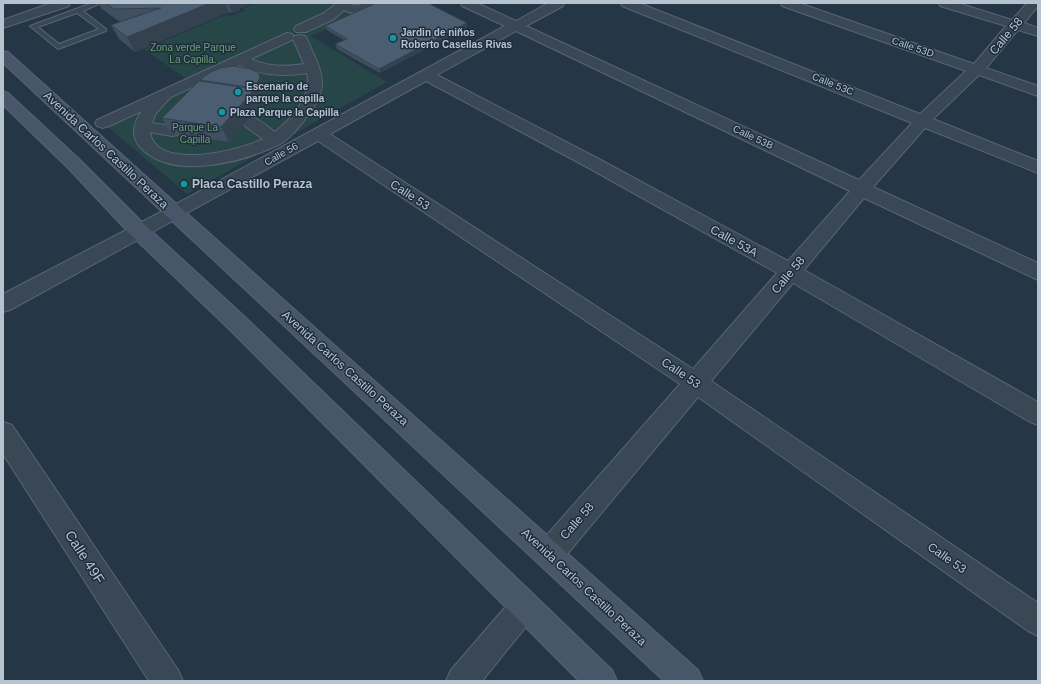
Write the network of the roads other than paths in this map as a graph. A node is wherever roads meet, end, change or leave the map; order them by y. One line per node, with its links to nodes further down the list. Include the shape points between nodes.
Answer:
1 (64, 3): 12 (street)
2 (98, 3): 11 (lane)
3 (345, 3): 4 (street, via 349,9 357,10); 16 (street, via 329,16)
4 (373, 3)
5 (466, 3): 14 (street, Calle 53B)
6 (558, 3): 14 (street, Calle 56)
7 (626, 3): 26 (street, Calle 53C)
8 (787, 3): 20 (street, Calle 53D)
9 (946, 3): 13 (street)
10 (1034, 3): 13 (street, Calle 58)
11 (78, 10): 11 (lane, via 104,30 58,47 33,26)
12 (3, 24)
13 (1014, 25): 15 (street); 20 (street, Calle 58)
14 (517, 26): 21 (street, Calle 56); 33 (street, Calle 53B)
15 (1038, 32)
16 (296, 35): 18 (street); 19 (street)
17 (3, 55): 34 (main road, Avenida Carlos Castillo Peraza)
18 (240, 59): 19 (street, via 253,66 272,70); 23 (street)
19 (313, 67): 30 (street, via 315,88 312,98)
20 (977, 69): 22 (street, Calle 53D); 26 (street, Calle 58)
21 (426, 75): 29 (street, Calle 56); 36 (street, Calle 53A)
22 (1038, 91)
23 (166, 93): 27 (street); 28 (street, via 145,117)
24 (3, 96): 35 (main road)
25 (247, 120): 30 (street)
26 (923, 120): 32 (street, Calle 53C); 33 (street, Calle 58)
27 (103, 123)
28 (142, 126): 31 (street, via 142,137 149,147); 31 (street, via 174,132)
29 (318, 134): 34 (street, Calle 56); 39 (street, Calle 53)
30 (276, 140): 31 (street, via 253,149 212,159 176,159)
31 (158, 152)
32 (1038, 167)
33 (862, 188): 36 (street, Calle 58); 37 (street, Calle 53B)
34 (174, 213): 35 (street, Calle 56); 42 (main road, Avenida Carlos Castillo Peraza)
35 (139, 231): 38 (street, Calle 56); 43 (main road, via 237,323)
36 (791, 272): 39 (street, Calle 58); 40 (street, Calle 53A)
37 (1038, 272)
38 (3, 304)
39 (696, 383): 42 (street, Calle 58); 44 (street, Calle 53)
40 (1038, 414)
41 (3, 433): 45 (street, Calle 49F)
42 (549, 554): 48 (main road, Avenida Carlos Castillo Peraza)
43 (524, 607): 46 (street); 47 (main road)
44 (1038, 621)
45 (167, 681)
46 (462, 681)
47 (601, 681)
48 (687, 681)

